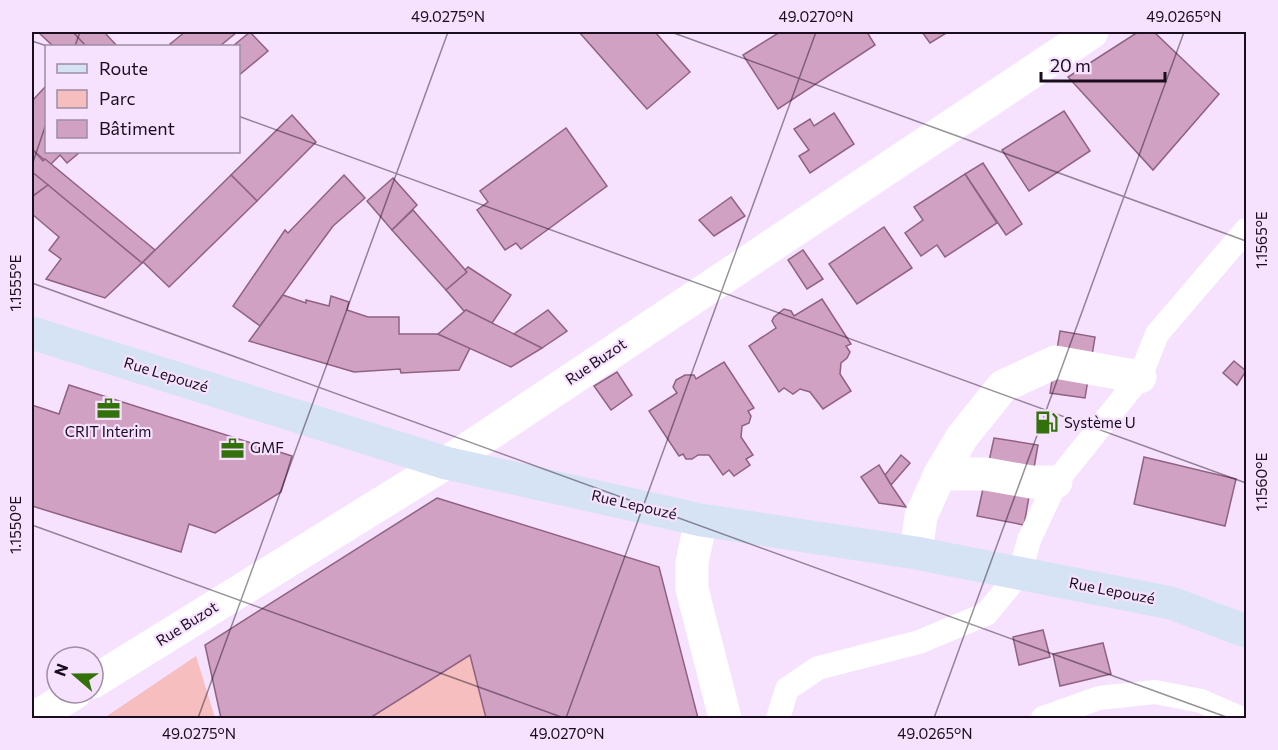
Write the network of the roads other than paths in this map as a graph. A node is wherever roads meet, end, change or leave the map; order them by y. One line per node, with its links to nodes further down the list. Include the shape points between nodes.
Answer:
1 (1092, 32): 5 (street, Rue Buzot)
2 (1246, 230): 4 (lane, via 1157,334)
3 (32, 333): 5 (main road, Rue Lepouzé)
4 (1140, 376): 6 (street, via 1055,362 1003,386 962,437); 7 (lane)
5 (446, 463): 8 (main road, Rue Lepouzé); 12 (street, Rue Buzot)
6 (940, 474): 7 (street, via 986,474); 9 (street, via 921,516)
7 (1056, 482): 10 (lane, via 1029,540)
8 (701, 520): 9 (main road, Rue Lepouzé); 15 (street, via 692,562 692,590)
9 (916, 553): 10 (main road, Rue Lepouzé)
10 (1020, 573): 11 (main road, Rue Lepouzé, via 1171,603); 16 (lane, via 986,614 919,642 818,668 787,689)
11 (1246, 631)
12 (105, 675)
13 (55, 705): 14 (street)
14 (34, 718)
15 (725, 718)
16 (778, 718)
17 (1043, 718): 18 (lane, via 1099,698 1155,692 1201,701)
18 (1240, 718)

